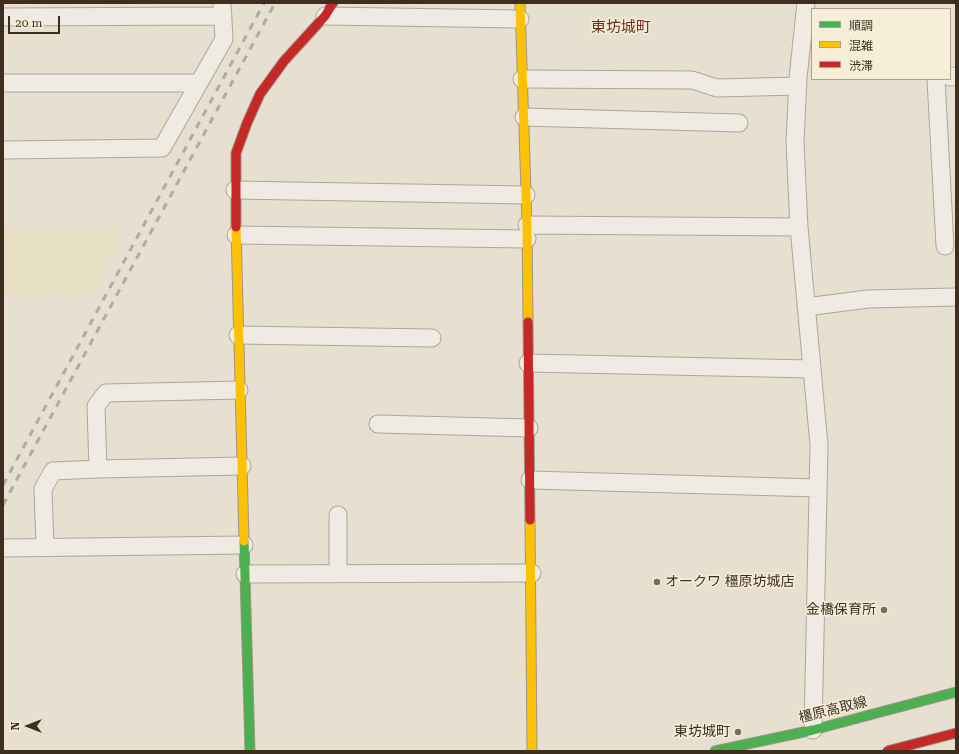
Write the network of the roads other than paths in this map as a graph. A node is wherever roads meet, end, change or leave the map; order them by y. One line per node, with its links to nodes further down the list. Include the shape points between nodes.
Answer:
1 (806, 3): 8 (street)
2 (223, 10): 5 (street); 10 (street, via 224,39)
3 (329, 10): 4 (street); 14 (main road, via 284,61 260,94 246,123 236,153)
4 (520, 11): 6 (main road)
5 (3, 17)
6 (522, 80): 8 (street, via 692,80 717,88); 11 (main road)
7 (936, 80): 19 (street)
8 (802, 81): 16 (street, via 795,142)
9 (3, 83): 10 (street)
10 (199, 83): 13 (street, via 162,148)
11 (524, 117): 12 (street); 15 (main road)
12 (739, 123)
13 (3, 150)
14 (235, 190): 15 (street); 18 (main road)
15 (526, 195): 17 (main road)
16 (799, 227): 17 (street); 21 (street)
17 (527, 232): 18 (street); 24 (main road)
18 (236, 235): 22 (main road)
19 (945, 246)
20 (956, 297): 21 (street, via 868,299)
21 (806, 307): 25 (street)
22 (238, 335): 23 (street); 26 (main road)
23 (432, 338)
24 (528, 363): 25 (street); 28 (main road)
25 (811, 369): 32 (street, via 819,445)
26 (239, 390): 29 (main road); 30 (street, via 106,393 96,406)
27 (378, 424): 28 (street)
28 (529, 428): 31 (main road)
29 (242, 466): 30 (street); 34 (main road)
30 (98, 469): 35 (street, via 53,471 42,489)
31 (530, 480): 32 (street); 38 (main road)
32 (818, 488): 42 (street)
33 (338, 515): 37 (street)
34 (244, 545): 35 (street); 39 (main road)
35 (44, 547): 36 (street)
36 (3, 548)
37 (338, 573): 38 (street); 39 (street)
38 (532, 573): 45 (main road)
39 (245, 574): 44 (main road)
40 (956, 692): 42 (main road, 橿原高取線)
41 (956, 722): 48 (main road)
42 (814, 730): 46 (main road, 橿原高取線)
43 (956, 733): 47 (main road, bridge)
44 (250, 751)
45 (532, 751)
46 (715, 751)
47 (887, 751)
48 (917, 751)

